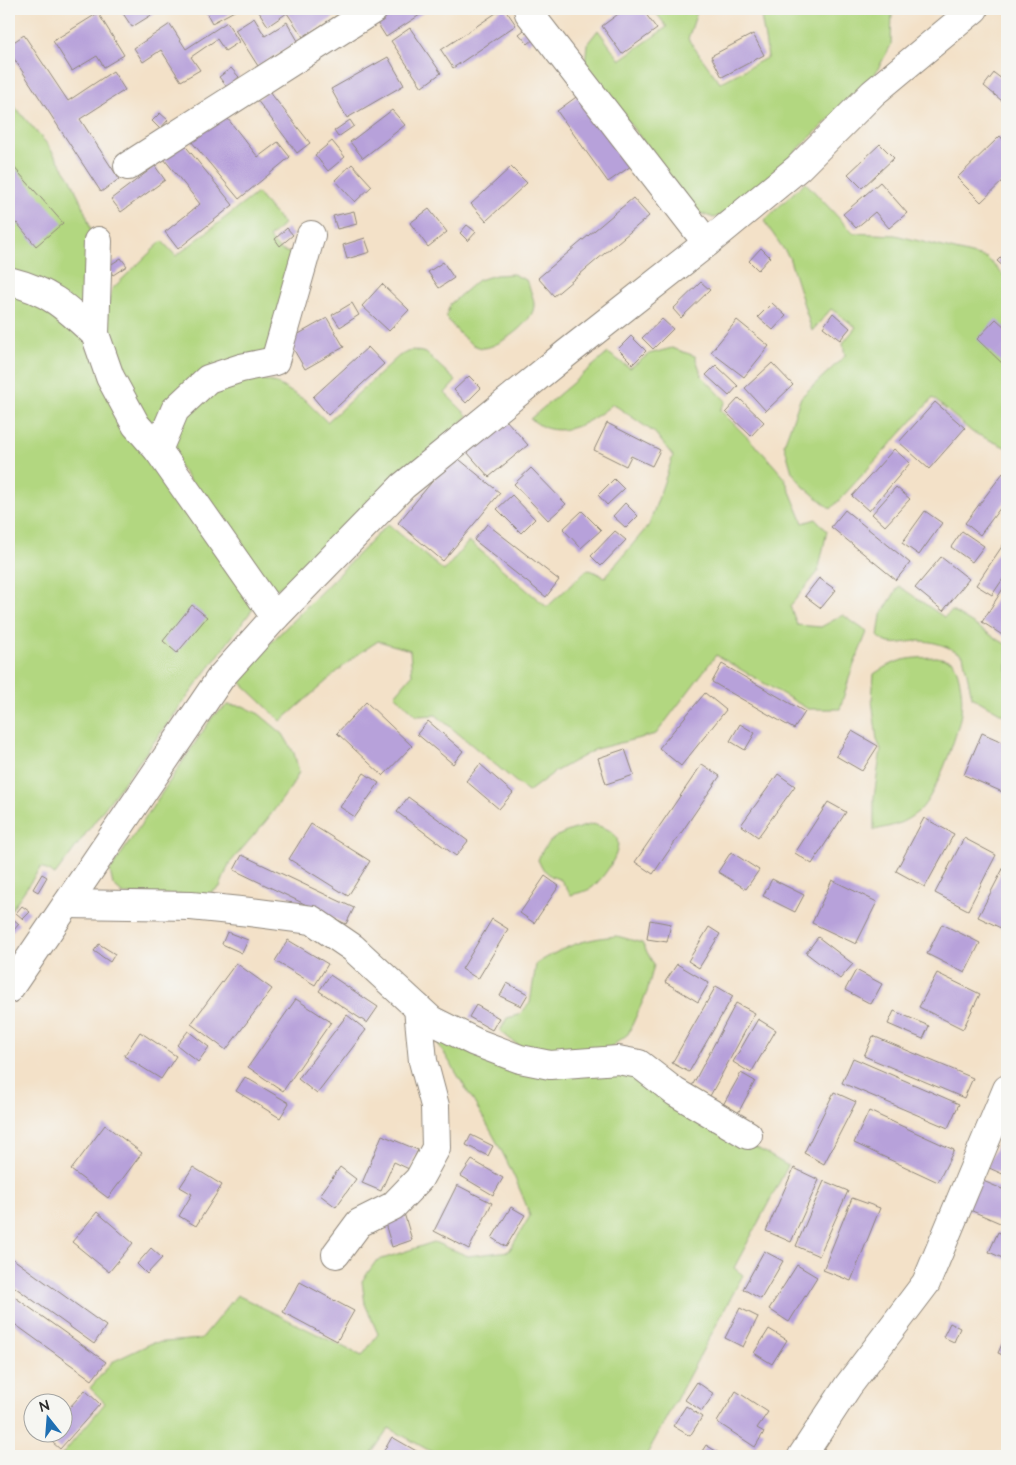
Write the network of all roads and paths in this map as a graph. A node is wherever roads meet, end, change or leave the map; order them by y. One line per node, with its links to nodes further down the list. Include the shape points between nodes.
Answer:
1 (374, 9): 4 (street)
2 (528, 9): 7 (street)
3 (974, 9): 7 (street, via 873,92 798,168)
4 (128, 166)
5 (310, 234): 10 (street, via 275,361 208,379 175,410)
6 (98, 241): 9 (street)
7 (707, 243): 11 (street, via 403,486)
8 (9, 281): 9 (street, via 50,296)
9 (95, 334): 10 (street, via 110,377 136,425)
10 (158, 450): 11 (street)
11 (276, 617): 12 (street, via 221,677)
12 (67, 904): 13 (street); 14 (street, via 191,906 312,920 353,948)
13 (9, 989)
14 (418, 1008): 16 (street, via 431,1020 520,1059 550,1066 618,1060 639,1064 674,1092); 17 (street, via 423,1061 435,1106 436,1148 419,1179 393,1206 359,1223)
15 (1007, 1089): 18 (street, via 926,1283 848,1386)
16 (748, 1135)
17 (336, 1254)
18 (802, 1456)

